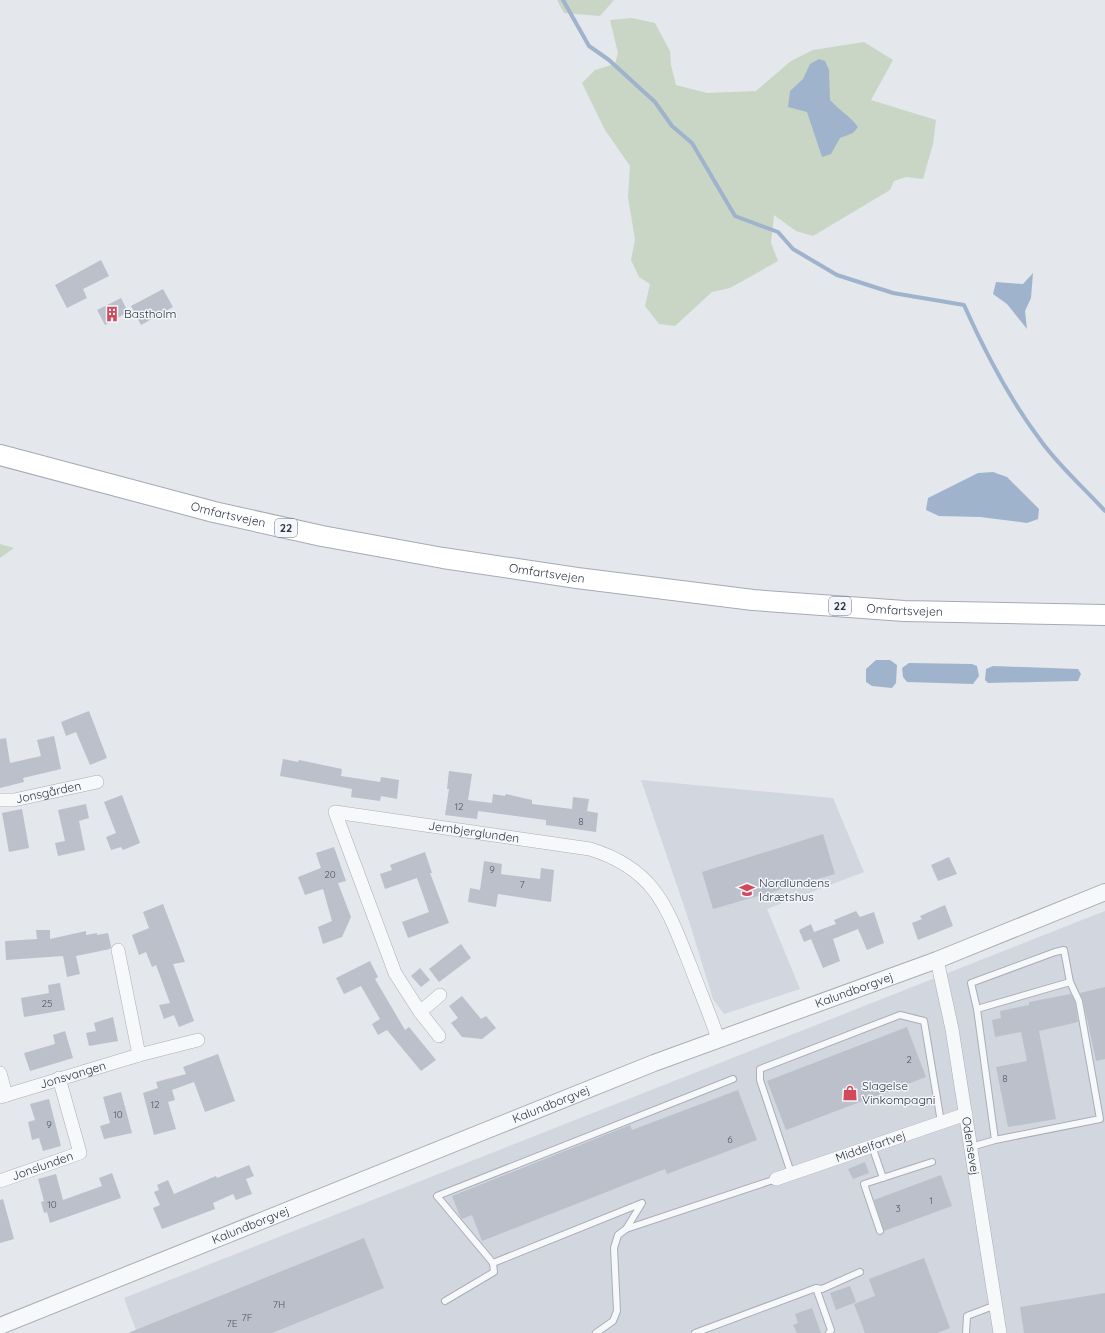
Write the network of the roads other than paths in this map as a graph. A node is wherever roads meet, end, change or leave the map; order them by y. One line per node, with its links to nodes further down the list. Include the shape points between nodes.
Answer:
1 (0, 455): 2 (main road, Omfartsvejen / 22, via 214,512 322,536 570,577 753,600 904,611)
2 (1105, 615)
3 (97, 782): 4 (street, Jonsgården, via 14,800)
4 (0, 800)
5 (1105, 892): 7 (street, Kalundborgvej)
6 (118, 950): 15 (street)
7 (937, 960): 13 (street, Kalundborgvej); 20 (street, Odensevej)
8 (1070, 982): 10 (lane); 10 (lane, via 1064,950 1055,952 971,983); 22 (lane, via 1079,1001 1100,1119)
9 (440, 995): 11 (street)
10 (977, 1009): 22 (lane)
11 (420, 1012): 12 (street, Jernbjerglunden); 13 (street, Jernbjerglunden, via 395,973 334,812 590,849 610,855 631,867 658,894 673,923)
12 (440, 1036)
13 (718, 1039): 37 (street, Kalundborgvej)
14 (198, 1040): 15 (street, Jonsvangen)
15 (139, 1055): 17 (street, Jonsvangen)
16 (0, 1073): 19 (street, Jonsvangen)
17 (59, 1078): 19 (street, Jonsvangen); 29 (street, Jonslunden, via 80,1153)
18 (733, 1079): 32 (lane, via 437,1196)
19 (3, 1096)
20 (966, 1114): 21 (street, Middelfartvej); 24 (street, Odensevej)
21 (941, 1122): 23 (street, Middelfartvej); 26 (lane, via 924,1021 900,1015 760,1069 760,1080)
22 (995, 1140): 24 (lane)
23 (872, 1146): 26 (street, Middelfartvej); 27 (lane)
24 (971, 1147): 36 (street, Odensevej)
25 (932, 1162): 27 (lane)
26 (791, 1173): 28 (street, Middelfartvej)
27 (883, 1178): 31 (lane, via 864,1184)
28 (776, 1179): 30 (lane)
29 (0, 1182)
30 (626, 1229): 32 (lane, via 642,1202); 38 (lane, via 618,1235 614,1248 617,1311 613,1321)
31 (880, 1231)
32 (493, 1263): 35 (lane, via 494,1272)
33 (860, 1272): 34 (lane, via 822,1289)
34 (816, 1288): 39 (lane); 40 (lane, via 831,1330)
35 (445, 1301)
36 (996, 1305): 41 (lane, via 967,1316); 42 (street, Odensevej)
37 (0, 1326)
38 (596, 1333)
39 (695, 1333)
40 (829, 1333)
41 (966, 1333)
42 (1000, 1333)

